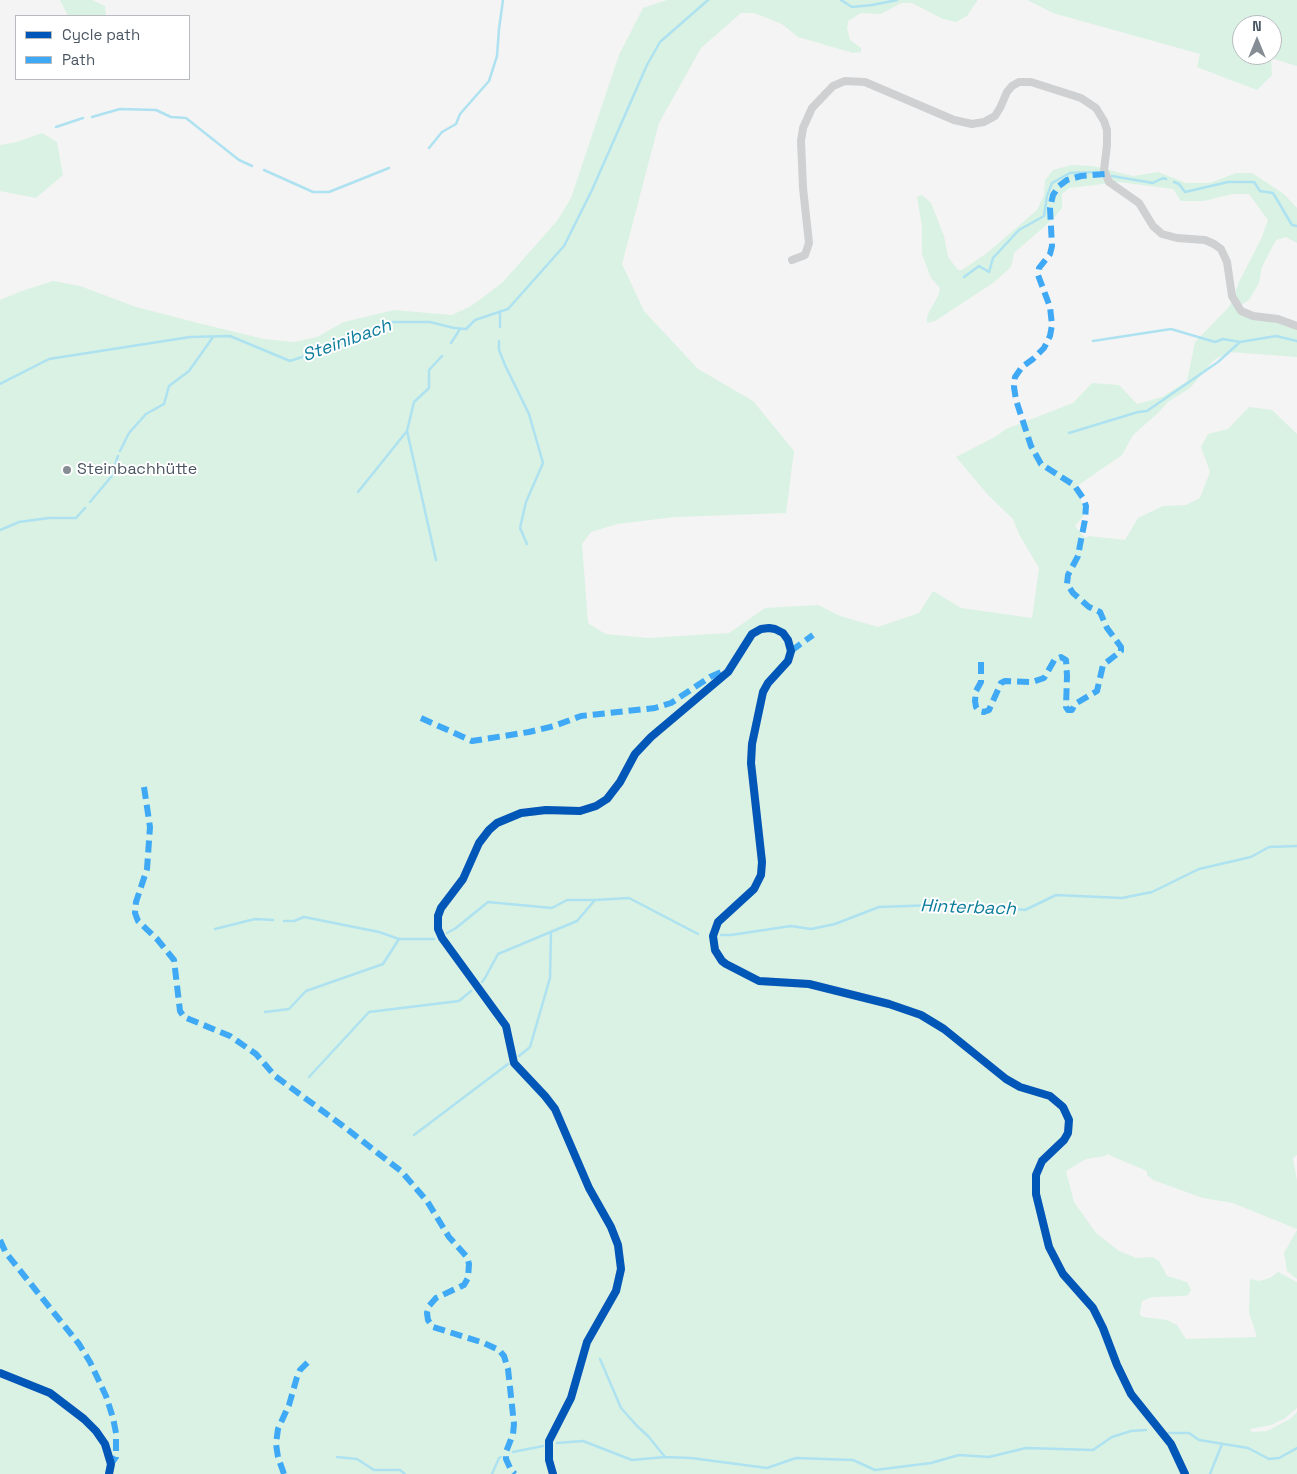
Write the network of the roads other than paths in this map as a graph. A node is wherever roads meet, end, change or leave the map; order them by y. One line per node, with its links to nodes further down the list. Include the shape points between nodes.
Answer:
1 (792, 260): 2 (street, via 803,257 809,246 802,179 803,128 817,102 833,86 845,81 865,82 954,120 972,124 992,118 1012,86 1031,82 1081,98 1096,108 1107,130 1104,170 1109,182 1139,203 1162,234 1206,240 1221,249 1228,262 1232,296 1241,311)
2 (1297, 326)
3 (0, 1373): 4 (street, via 50,1393 84,1419 105,1444 111,1464)
4 (109, 1474)
5 (553, 1474): 6 (street, via 549,1441 571,1398 587,1342 616,1291 621,1269 618,1245 555,1110 514,1063 506,1026 442,938 438,916 463,879 479,843 489,830 521,813 580,810 607,799 635,754 651,737 728,672 752,634 769,628 783,633 791,646 791,654 763,692 752,744 761,875 754,889 718,922 713,936 715,950 726,964 758,981 809,984 921,1015 944,1029 1006,1079 1050,1096 1064,1107 1069,1120 1068,1133 1042,1161 1036,1175 1036,1194 1049,1247 1063,1274 1096,1313 1131,1394 1171,1444)
6 (1185, 1474)

